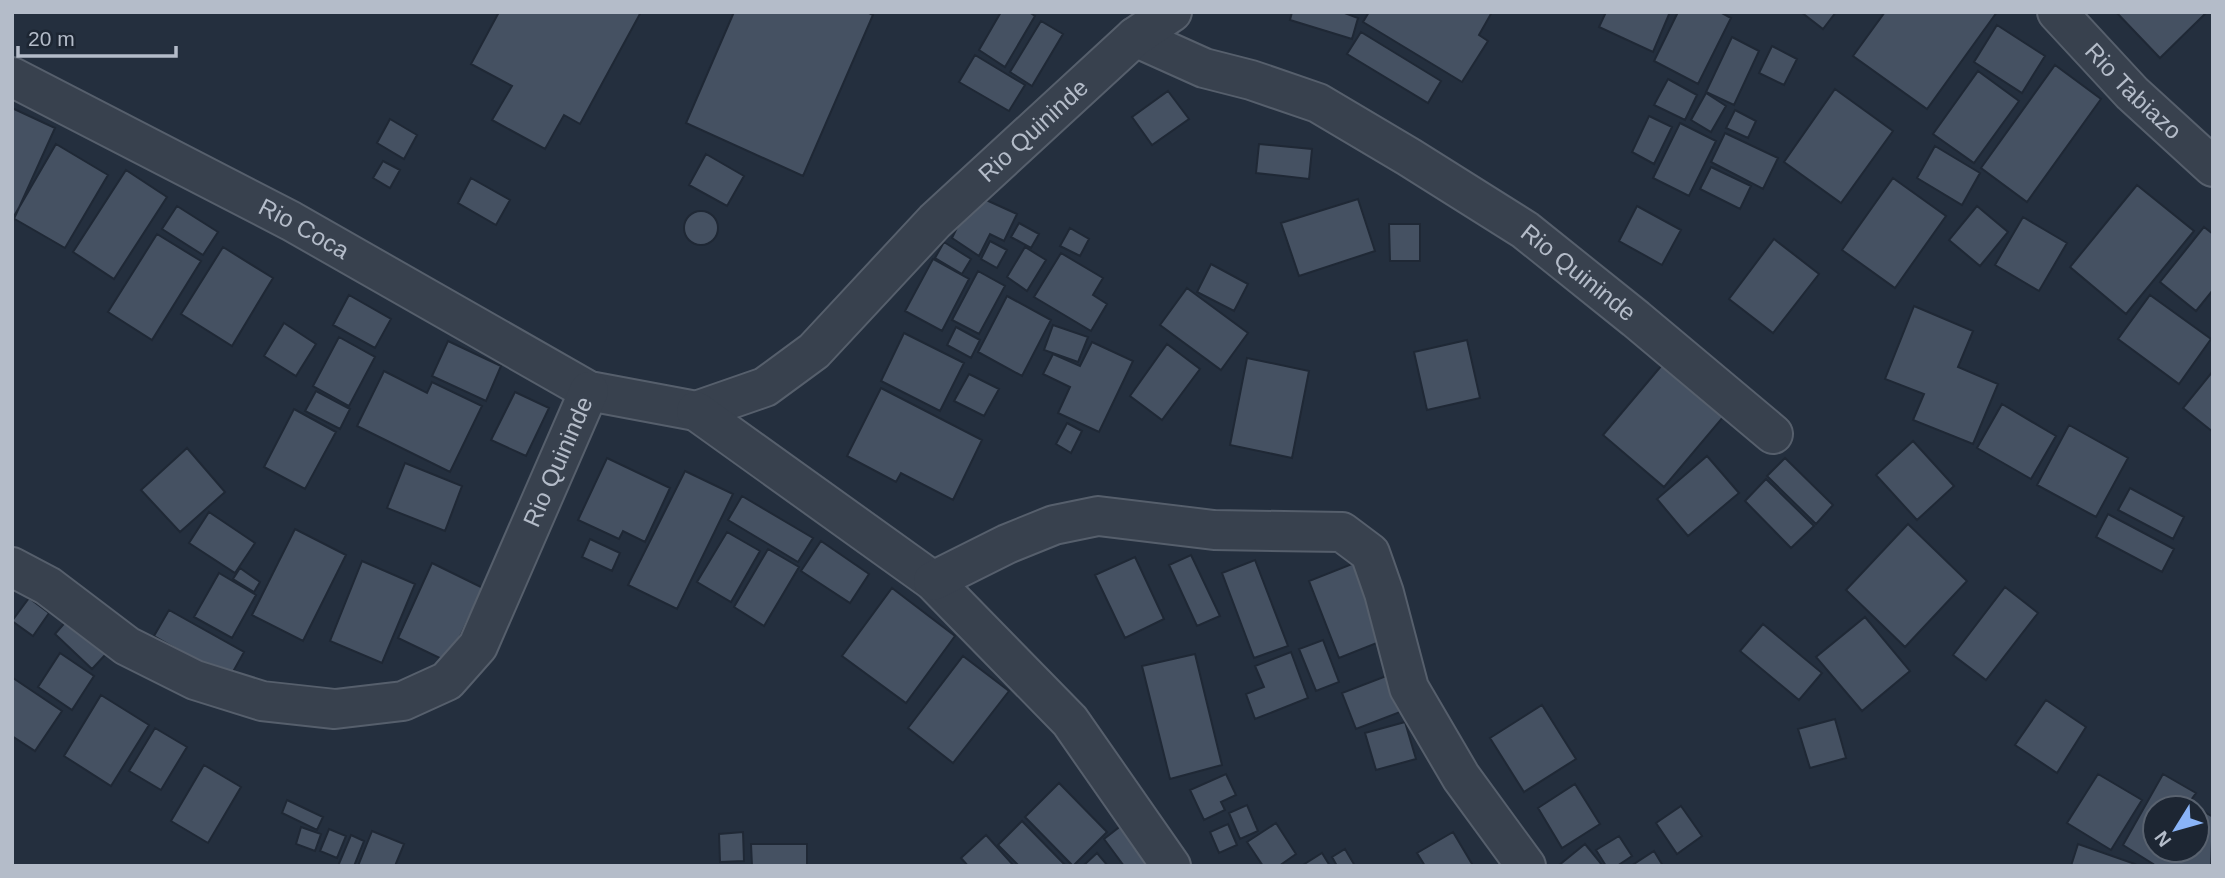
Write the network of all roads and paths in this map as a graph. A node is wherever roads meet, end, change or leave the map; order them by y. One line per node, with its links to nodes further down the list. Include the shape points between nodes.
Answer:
1 (1172, 12): 3 (street, Rio Quininde)
2 (2057, 12): 5 (street, Rio Tabiazo, via 2133,93)
3 (1135, 37): 7 (street, Rio Quininde, via 935,221 814,351 765,387); 8 (street, Rio Quininde, via 1204,68 1318,103 1409,157 1525,230)
4 (12, 77): 6 (street, Rio Coca, via 291,221)
5 (2213, 167)
6 (589, 391): 7 (street, Rio Quininde); 9 (street, Rio Quininde, via 478,646 447,681 403,701 335,709 262,701 195,680 127,646 48,586)
7 (696, 411): 10 (street)
8 (1773, 434)
9 (12, 567)
10 (933, 581): 11 (street, via 1070,721); 12 (street, via 1054,525 1098,516 1214,530 1342,532 1370,553 1409,688 1461,777)
11 (1171, 866)
12 (1526, 866)

